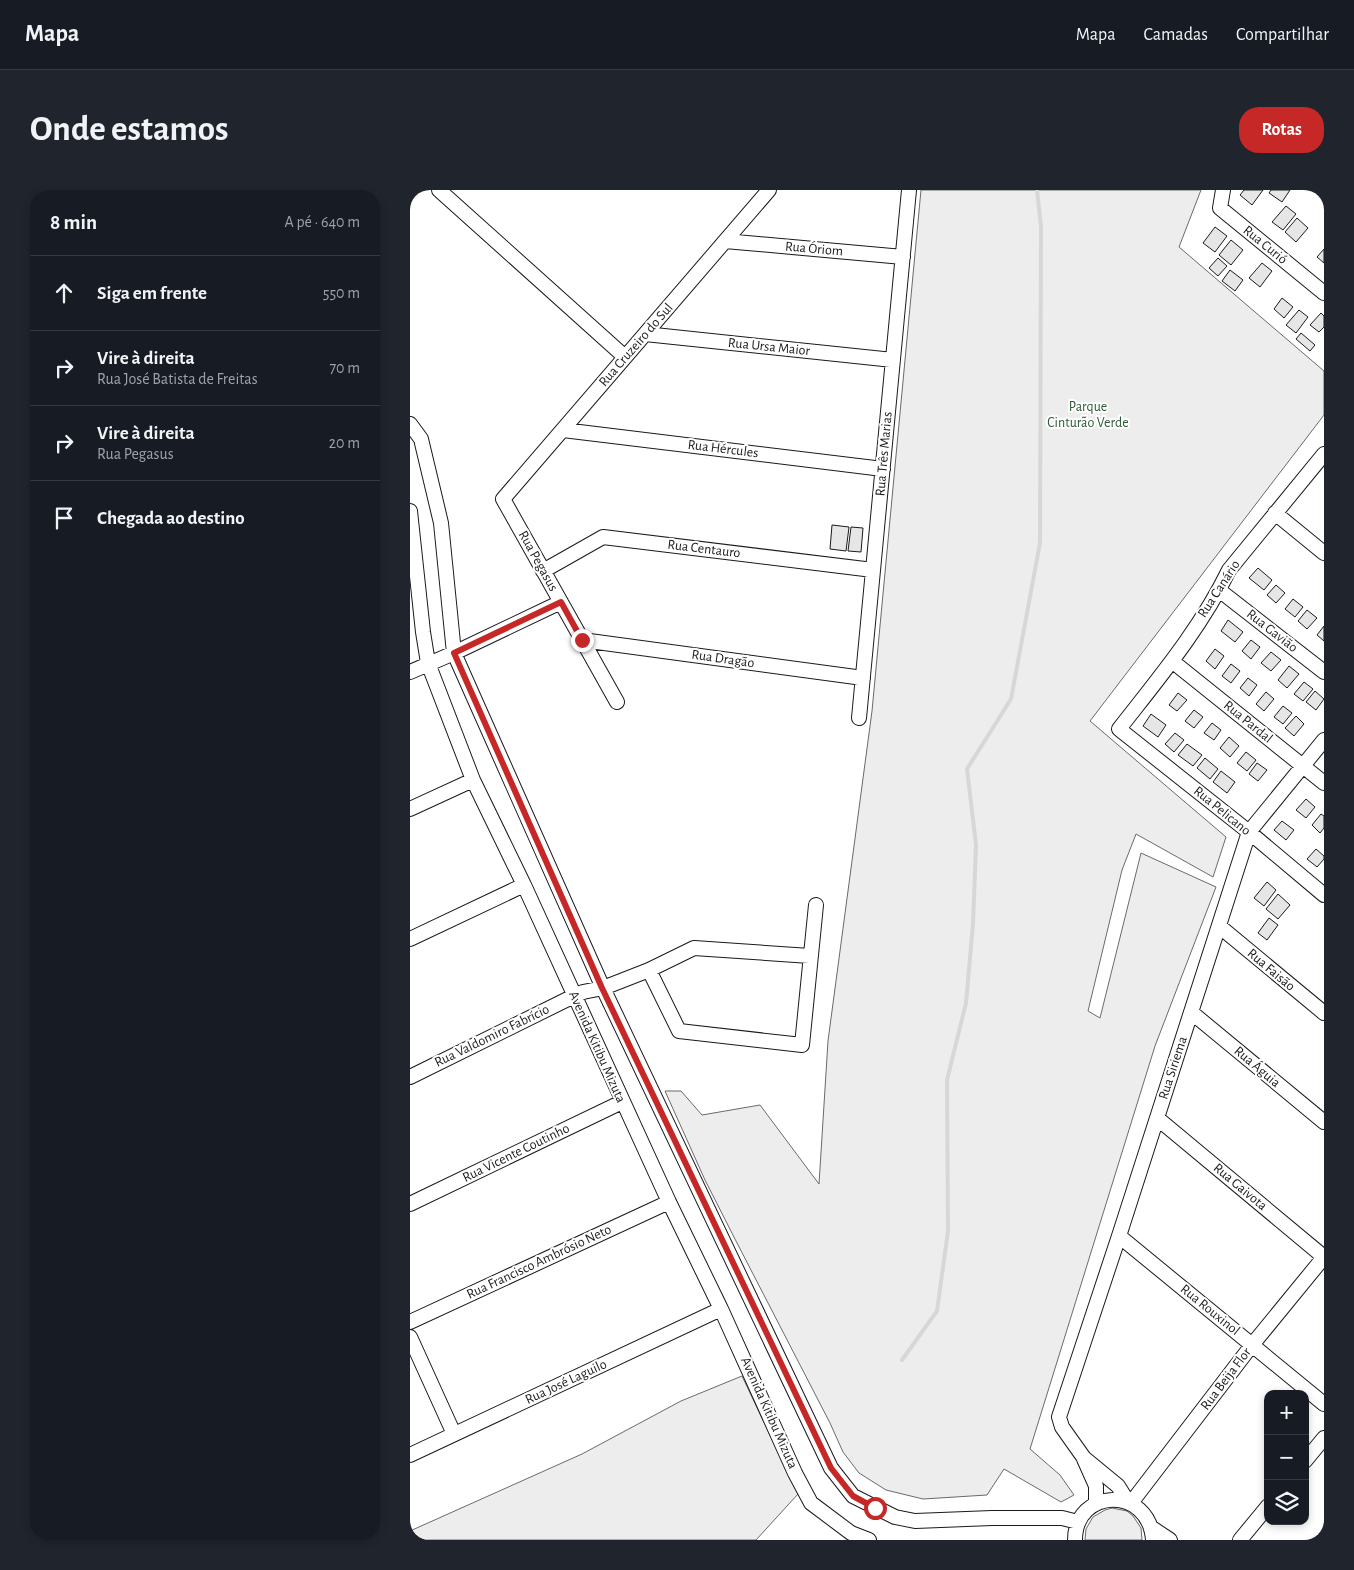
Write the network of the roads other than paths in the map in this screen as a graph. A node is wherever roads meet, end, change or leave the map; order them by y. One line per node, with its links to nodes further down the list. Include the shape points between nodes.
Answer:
1 (440, 190): 9 (street)
2 (769, 190): 5 (street, Rua Cruzeiro do Sul)
3 (909, 190): 6 (street, Rua Três Marias)
4 (1223, 190): 7 (street, Rua Curió, via 1220,208)
5 (725, 241): 6 (street, Rua Óriom); 8 (street, Rua Cruzeiro do Sul)
6 (902, 257): 10 (street, Rua Três Marias)
7 (1324, 293)
8 (645, 334): 9 (street, Rua Cruzeiro do Sul); 10 (street, Rua Ursa Maior)
9 (625, 357): 12 (street, Rua Cruzeiro do Sul)
10 (893, 360): 14 (street, Rua Três Marias)
11 (410, 424): 26 (street, via 421,439 441,523)
12 (563, 430): 14 (street, Rua Hércules); 15 (street, Rua Cruzeiro do Sul)
13 (1324, 454): 16 (street, Rua Canário)
14 (883, 469): 19 (street, Rua Três Marias)
15 (503, 499): 20 (street, Rua Pegasus)
16 (1275, 513): 18 (street); 21 (street, Rua Canário, via 1229,570)
17 (410, 516): 24 (street, Avenida Kitibu Mizuta)
18 (1324, 553)
19 (873, 570): 20 (street, Rua Centauro, via 603,537); 31 (street, Rua Três Marias)
20 (543, 571): 22 (street, Rua Pegasus)
21 (1219, 590): 27 (street, Rua Canário); 30 (street, Rua Gavião)
22 (561, 602): 25 (street, Rua Pegasus); 26 (street)
23 (410, 625): 24 (street)
24 (423, 632): 28 (street, Avenida Kitibu Mizuta)
25 (582, 640): 31 (street, Rua Dragão); 32 (street, Rua Pegasus)
26 (454, 653): 28 (street); 48 (street)
27 (1172, 661): 34 (street, Rua Canário); 36 (street, Rua Pardal)
28 (428, 663): 29 (street); 37 (street, Avenida Kitibu Mizuta)
29 (410, 672)
30 (1324, 672)
31 (863, 678): 33 (street, Rua Três Marias)
32 (617, 702)
33 (859, 718)
34 (1119, 729): 40 (street, Rua Pelicano)
35 (1324, 740): 36 (street, Rua Siriema)
36 (1303, 766): 38 (street, Rua Pardal); 40 (street, Rua Siriema)
37 (473, 780): 39 (street); 41 (street, Avenida Kitibu Mizuta)
38 (1324, 783)
39 (410, 808)
40 (1249, 832): 42 (street, Rua Pelicano); 44 (street, Rua Siriema)
41 (524, 886): 45 (street); 49 (street, Avenida Kitibu Mizuta)
42 (1324, 896)
43 (816, 905): 46 (street)
44 (1219, 926): 50 (street, Rua Siriema); 51 (street, Rua Faisão)
45 (410, 939)
46 (810, 956): 47 (street, Rua Valdomiro Fabrício, via 694,948); 47 (street, via 802,1045 679,1030)
47 (649, 970): 48 (street, Rua Valdomiro Fabrício)
48 (602, 988): 49 (street, Rua Valdomiro Fabrício); 73 (street, via 831,1468 853,1496 895,1517 916,1520 1062,1518)
49 (574, 996): 52 (street, Rua Valdomiro Fabrício); 53 (street, Avenida Kitibu Mizuta)
50 (1191, 1012): 54 (street, Rua Siriema); 55 (street, Rua Águia)
51 (1324, 1013)
52 (410, 1076)
53 (622, 1102): 56 (street, Avenida Kitibu Mizuta); 57 (street, Rua Vicente Coutinho)
54 (1157, 1118): 58 (street, Rua Siriema); 59 (street, Rua Gaivota)
55 (1324, 1122)
56 (669, 1202): 60 (street, Avenida Kitibu Mizuta); 61 (street, Rua Francisco Ambrósio Neto)
57 (410, 1204)
58 (1119, 1236): 63 (street, Rua Rouxinol); 69 (street, Rua Siriema, via 1059,1417)
59 (1324, 1257): 63 (street, Rua Beija Flor)
60 (722, 1309): 65 (street, Rua José Laguilo); 75 (street, Avenida Kitibu Mizuta, via 811,1503)
61 (410, 1322)
62 (410, 1337): 65 (street)
63 (1252, 1345): 64 (street, Rua Rouxinol); 71 (street, Rua Beija Flor)
64 (1324, 1404)
65 (454, 1434): 67 (street, Rua José Laguilo)
66 (1324, 1438): 68 (street)
67 (410, 1455)
68 (1309, 1456)
69 (1084, 1458): 70 (street, via 1096,1486); 71 (street, via 1118,1486)
70 (1096, 1503): 71 (street, via 1112,1499); 73 (street)
71 (1130, 1503): 74 (street, via 1146,1516)
72 (1264, 1511): 79 (street)
73 (1078, 1522): 77 (street)
74 (1153, 1534): 78 (street)
75 (848, 1536): 76 (street, Avenida Kitibu Mizuta)
76 (869, 1540)
77 (1075, 1540)
78 (1170, 1540)
79 (1240, 1540)

